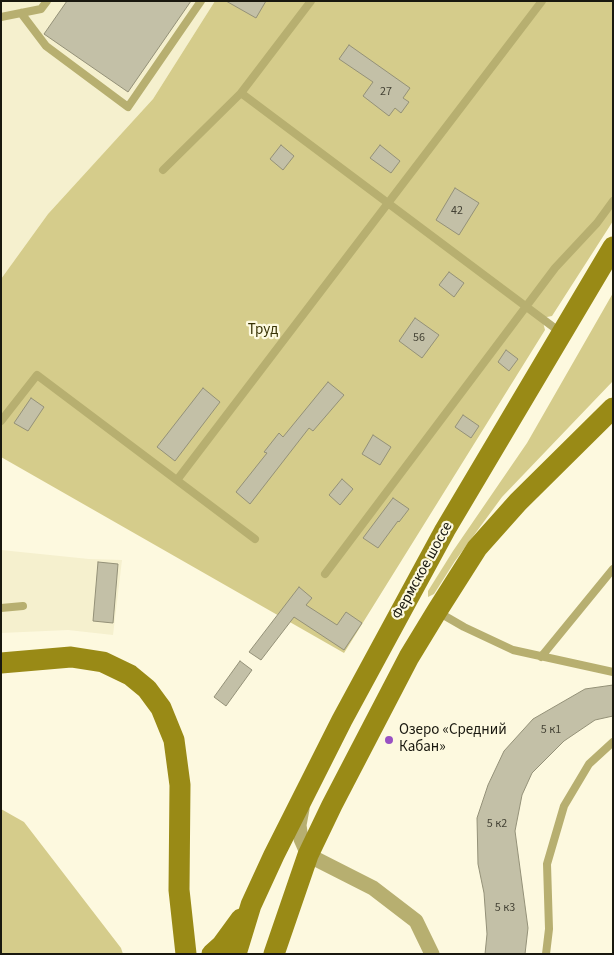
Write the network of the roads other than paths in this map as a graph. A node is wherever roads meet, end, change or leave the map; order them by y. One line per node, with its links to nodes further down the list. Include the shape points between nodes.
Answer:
1 (47, 1): 5 (lane, via 41,10)
2 (200, 1): 5 (lane, via 128,107 46,46)
3 (311, 1): 7 (lane)
4 (542, 1): 10 (lane)
5 (21, 13): 6 (lane)
6 (1, 17)
7 (241, 94): 8 (lane); 10 (lane)
8 (163, 170)
9 (613, 201): 14 (lane)
10 (388, 203): 14 (lane); 18 (lane)
11 (613, 247): 13 (main road, Фермское шоссе)
12 (613, 265): 13 (main road)
13 (591, 284): 15 (main road, Фермское шоссе)
14 (526, 307): 15 (lane); 21 (lane)
15 (562, 333): 29 (main road, Фермское шоссе, via 444,530)
16 (613, 408): 24 (main road, Фермское шоссе, via 518,502 477,548)
17 (1, 421): 18 (lane, via 38,375)
18 (177, 480): 19 (lane)
19 (254, 539)
20 (613, 569): 25 (lane)
21 (325, 574)
22 (24, 606): 23 (lane)
23 (1, 608)
24 (437, 611): 25 (lane, via 513,650); 30 (main road, Фермское шоссе, via 409,657)
25 (541, 657): 27 (lane)
26 (1, 663): 32 (main road, via 71,657 103,662 130,675 147,689 161,708 174,740 180,785 179,890)
27 (613, 672)
28 (613, 742): 39 (lane, via 589,764 564,806 547,864 549,929)
29 (303, 797): 30 (street, via 299,825); 31 (main road, Фермское шоссе)
30 (308, 855): 37 (main road, Фермское шоссе); 38 (street, via 373,888 416,921)
31 (251, 905): 35 (main road, Фермское шоссе); 36 (main road, Фермское шоссе)
32 (184, 928): 33 (main road); 34 (main road, via 193,947)
33 (186, 954)
34 (202, 954)
35 (212, 954)
36 (236, 954)
37 (274, 954)
38 (432, 954)
39 (546, 954)

